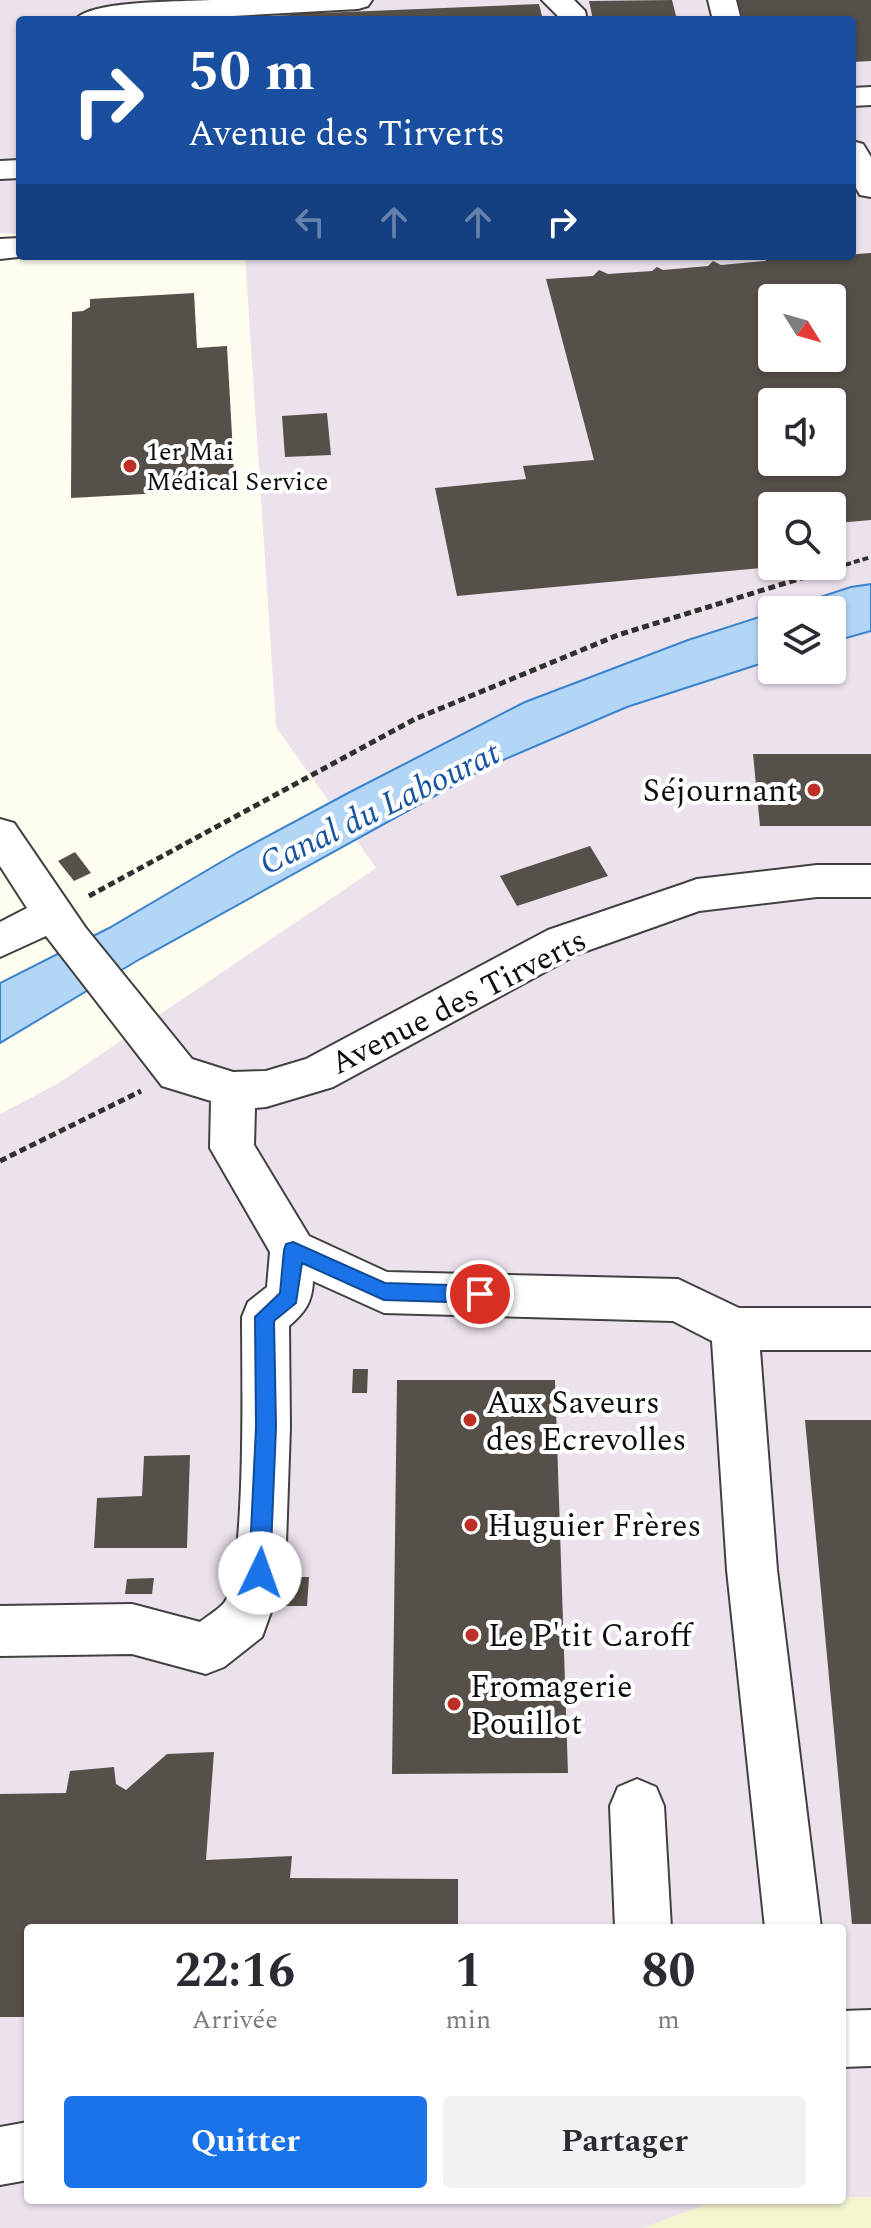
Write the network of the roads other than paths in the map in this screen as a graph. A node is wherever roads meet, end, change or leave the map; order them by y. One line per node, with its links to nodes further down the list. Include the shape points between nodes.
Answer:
1 (358, 0): 3 (street)
2 (556, 0): 4 (street)
3 (97, 16)
4 (572, 16)
5 (856, 157): 6 (street)
6 (871, 188)
7 (0, 834): 9 (street)
8 (871, 881): 11 (street, Avenue des Tirverts, via 817,881 697,895 563,942 318,1074 266,1089)
9 (61, 927): 10 (street); 11 (street, Avenue des Tirverts, via 177,1073)
10 (0, 941)
11 (233, 1090): 12 (street, via 232,1148)
12 (293, 1250): 13 (street, via 384,1292 678,1300); 15 (street, via 289,1297 265,1317 260,1573 244,1619 206,1649 132,1629)
13 (735, 1329): 14 (street); 18 (street, via 752,1570)
14 (871, 1329)
15 (0, 1631)
16 (637, 1806): 17 (street)
17 (643, 1924)
18 (793, 1924)
19 (871, 2038): 20 (street)
20 (846, 2039)
21 (24, 2152): 22 (street)
22 (0, 2156)

